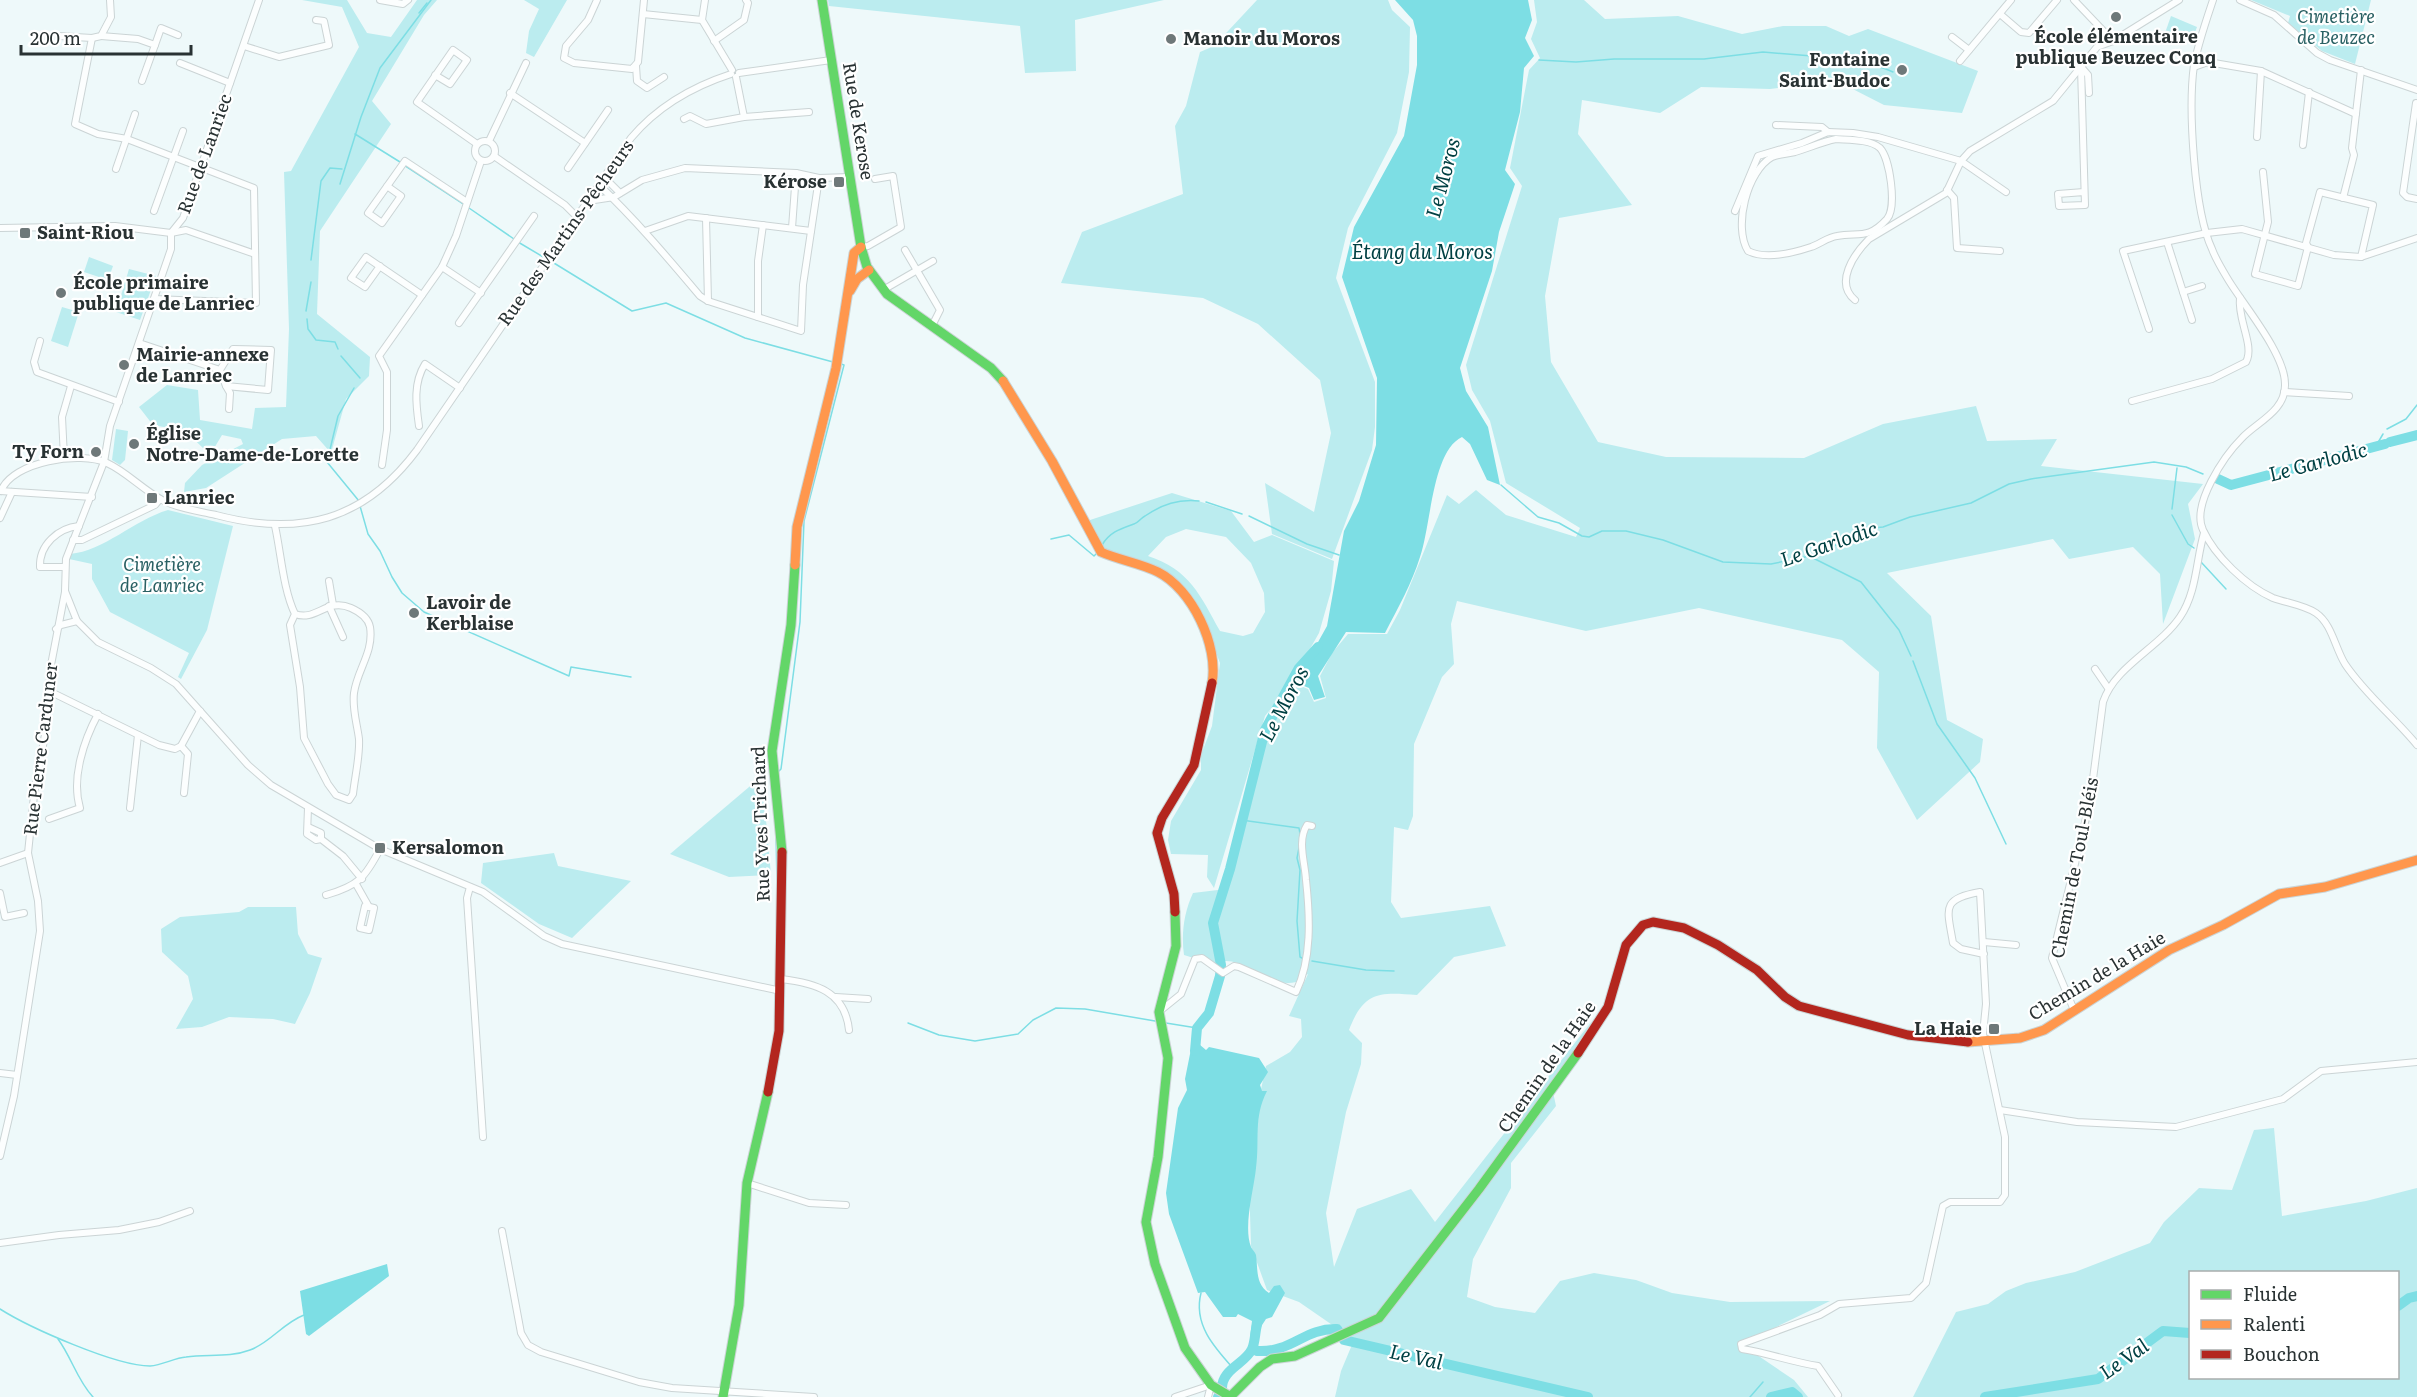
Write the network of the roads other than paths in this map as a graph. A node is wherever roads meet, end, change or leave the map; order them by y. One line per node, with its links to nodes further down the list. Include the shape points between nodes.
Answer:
1 (110, 0): 22 (street, via 111,17)
2 (259, 0): 28 (street, Rue de Lanriec)
3 (380, 0): 4 (street, via 403,4)
4 (408, 0)
5 (597, 0): 36 (street, via 588,20 566,46 564,58 574,63 632,69)
6 (644, 0): 16 (street)
7 (705, 0): 19 (street)
8 (746, 0): 25 (street, via 744,20)
9 (822, 0): 31 (street, Rue de Kerose)
10 (2011, 0): 17 (street)
11 (2057, 0): 17 (street, via 2029,33 2021,32)
12 (2074, 0): 26 (street)
13 (2179, 0): 26 (street)
14 (2213, 0): 30 (street)
15 (2240, 0): 39 (street, via 2274,15 2330,60)
16 (643, 14): 19 (street); 36 (street)
17 (2000, 14): 29 (street)
18 (316, 20): 28 (street, via 324,21 329,45 279,57)
19 (702, 20): 25 (street)
20 (178, 35): 27 (street, via 160,28)
21 (58, 36): 24 (street)
22 (101, 36): 24 (street); 27 (street, via 138,39)
23 (1952, 37): 29 (street)
24 (92, 38): 61 (street, via 75,124 98,134)
25 (714, 41): 41 (street)
26 (2113, 41): 37 (street, via 2097,47)
27 (155, 45): 44 (street)
28 (244, 46): 45 (street, Rue de Lanriec)
29 (1969, 50): 32 (street)
30 (2197, 54): 35 (street); 38 (street)
31 (831, 60): 41 (street, Rue des Martins-Pêcheurs); 76 (street, Rue de Kerose)
32 (1960, 61)
33 (180, 63): 45 (street, Rue de Lanriec)
34 (526, 63): 48 (street)
35 (2208, 63): 38 (street); 40 (street)
36 (636, 66): 43 (street, via 637,81 646,88)
37 (2081, 67): 49 (street, via 2088,75); 69 (street, via 2053,101); 83 (street)
38 (2194, 67): 102 (street, via 2192,138)
39 (2361, 70): 46 (street); 54 (street)
40 (2262, 71): 47 (street); 60 (street)
41 (735, 73): 55 (street); 75 (street, Rue des Martins-Pêcheurs, via 692,88 659,111 631,138)
42 (435, 75): 42 (street, via 453,50 467,60 450,84); 64 (street, via 417,102)
43 (664, 77)
44 (142, 81)
45 (230, 83): 70 (street, Rue de Lanriec)
46 (2417, 90)
47 (2309, 92): 54 (street); 65 (street)
48 (510, 93): 62 (street); 63 (street)
49 (2089, 93)
50 (2416, 104): 86 (street, via 2403,193)
51 (608, 110): 63 (street)
52 (809, 112): 55 (street)
53 (135, 114): 61 (street)
54 (2356, 114): 85 (street, via 2353,162)
55 (744, 117): 56 (street, via 706,124 690,116)
56 (684, 119)
57 (1776, 125): 59 (street, via 1822,127)
58 (183, 131): 67 (street)
59 (1828, 132): 69 (street, via 1878,137); 89 (street, via 1758,156)
60 (2257, 137)
61 (127, 139): 67 (street); 72 (street)
62 (489, 141): 64 (street); 66 (street, via 495,147)
63 (585, 143): 71 (street)
64 (477, 144): 68 (street, via 475,153)
65 (2303, 145)
66 (494, 156): 68 (street); 92 (street)
67 (173, 158): 70 (street); 90 (street)
68 (482, 161): 88 (street)
69 (1961, 161): 81 (street); 82 (street)
70 (200, 168): 101 (street, Rue de Lanriec, via 183,218); 110 (street, via 254,188)
71 (568, 168)
72 (116, 169)
73 (2263, 172): 103 (street, via 2268,222)
74 (796, 173): 77 (street); 84 (street, via 685,168 642,180); 98 (street)
75 (604, 177): 79 (street, Rue des Martins-Pêcheurs); 84 (street)
76 (849, 177): 77 (street); 106 (street, Rue de Kerose)
77 (819, 178): 100 (street)
78 (875, 179): 106 (street, via 893,176 902,227)
79 (599, 185): 84 (street); 87 (street, Rue des Martins-Pêcheurs)
80 (387, 186): 80 (street, via 368,213 382,223 400,196); 88 (street, via 405,161)
81 (1947, 190): 95 (street, via 1936,201); 109 (street, via 1954,198 1957,249)
82 (2006, 192)
83 (2084, 192): 83 (street, via 2085,205 2059,206 2058,194)
84 (617, 195): 87 (street); 99 (street)
85 (2343, 198): 107 (street, via 2320,192); 111 (street, via 2373,205)
86 (2417, 199)
87 (588, 201): 92 (street, Rue des Martins-Pêcheurs)
88 (467, 202): 114 (street)
89 (1735, 211)
90 (154, 212)
91 (534, 216): 121 (street)
92 (577, 217): 138 (street, Rue des Martins-Pêcheurs)
93 (706, 218): 96 (street); 99 (street, via 688,216); 127 (street)
94 (1888, 218): 94 (street, via 1893,197 1885,156 1879,147 1836,139 1774,156 1764,163 1743,207 1742,236 1749,251 1768,256 1810,247 1837,236 1857,236 1872,231); 95 (street)
95 (1897, 223): 126 (street, via 1869,239 1852,261 1846,282)
96 (763, 225): 98 (street); 128 (street, via 758,261)
97 (0, 228): 101 (street, via 115,226)
98 (792, 228): 100 (street)
99 (645, 231): 127 (street)
100 (811, 231): 128 (street, via 801,331)
101 (171, 232): 110 (street, via 186,230); 125 (street, Rue de Lanriec, via 171,249)
102 (2207, 233): 103 (street, via 2242,230); 105 (street); 124 (street, via 2211,248)
103 (2265, 234): 107 (street); 107 (street, via 2255,274 2298,286)
104 (2417, 238): 111 (street)
105 (2166, 242): 120 (street); 132 (street, via 2123,251)
106 (861, 247): 115 (street, Rue de Kerose); 117 (street, via 854,253)
107 (2308, 247): 111 (street, via 2334,255)
108 (905, 249): 116 (street)
109 (2000, 251)
110 (255, 254): 125 (street, via 256,303)
111 (2361, 257)
112 (933, 261): 116 (street)
113 (380, 266): 113 (street, via 366,256 351,278 365,287); 123 (street)
114 (441, 267): 121 (street); 123 (street)
115 (868, 269): 117 (street, via 857,267); 119 (street, Rue de Kerose); 122 (street)
116 (916, 270): 119 (street); 131 (street, via 940,310)
117 (851, 274): 122 (street, Rue Yves Trichard)
118 (2202, 286): 120 (street)
119 (883, 290): 131 (street, Rue de Kerose)
120 (2183, 292): 129 (street)
121 (481, 293): 130 (street)
122 (849, 293): 191 (street, Rue Yves Trichard, via 836,368 797,527 791,625 772,751 782,848)
123 (422, 295): 147 (street, via 379,356 387,372 386,447)
124 (2240, 298): 139 (street, via 2260,325 2284,374); 141 (street, via 2238,310 2250,349 2246,362 2212,379)
125 (154, 299): 134 (street, Rue de Lanriec)
126 (1855, 300)
127 (708, 301): 128 (street)
128 (758, 317)
129 (2192, 320)
130 (459, 323)
131 (932, 326): 196 (street, Rue de Kerose, via 1001,379 1052,460 1101,552 1159,572 1182,590 1198,613 1212,654 1213,679 1194,765 1158,825 1160,850 1174,894 1177,928 1173,963)
132 (2149, 329)
133 (40, 341): 136 (street, via 34,362 37,372)
134 (139, 344): 135 (street); 142 (street, Rue de Lanriec)
135 (220, 370): 137 (street); 137 (street, via 233,349 271,350 267,390)
136 (71, 386): 142 (street); 145 (street, via 62,417)
137 (226, 386): 143 (street, via 230,393)
138 (460, 388): 144 (street, via 424,364 416,387); 154 (street, Rue des Martins-Pêcheurs, via 402,469 369,499 327,519)
139 (2284, 392): 140 (street); 155 (street, via 2275,410 2235,446 2203,497 2199,522)
140 (2349, 396)
141 (2133, 401)
142 (118, 402): 146 (street, Rue de Lanriec)
143 (229, 409)
144 (419, 426)
145 (64, 458): 146 (street); 148 (street, via 16,474 6,480)
146 (104, 462): 150 (street, Rue de Lanriec); 151 (street, Rue des Martins-Pêcheurs)
147 (382, 465)
148 (0, 491): 149 (street)
149 (12, 492): 150 (street); 152 (street)
150 (92, 497): 153 (street, Rue de Lanriec)
151 (160, 499): 154 (street, Rue des Martins-Pêcheurs, via 184,508); 156 (street, via 155,506 82,540)
152 (0, 518)
153 (80, 526): 156 (street, Rue de Lanriec); 157 (street, via 58,533 42,554 40,567)
154 (275, 526): 161 (street)
155 (2204, 533): 166 (street, via 2193,588 2180,617 2161,640); 171 (street, via 2230,566 2250,583 2271,597 2316,613 2325,622 2350,672)
156 (73, 540): 157 (street, Rue de Lanriec)
157 (64, 567): 159 (street)
158 (329, 581): 160 (street)
159 (65, 591): 162 (street); 163 (street, Rue Pierre Carduner)
160 (331, 605): 161 (street, via 310,616); 161 (street, via 350,607 364,616 370,633 366,661 355,689 359,740 349,800 336,795 327,784 304,738 290,625); 164 (street)
161 (295, 614)
162 (77, 621): 163 (street); 168 (street, via 98,642 176,684)
163 (56, 629): 167 (street, Rue Pierre Carduner)
164 (344, 637)
165 (2095, 669): 166 (street)
166 (2108, 687): 195 (street, Chemin de Toul-Bléis, via 2090,802 2052,958)
167 (50, 691): 169 (street); 179 (street, Rue Pierre Carduner)
168 (200, 711): 172 (street); 175 (street, via 256,772)
169 (98, 714): 170 (street); 176 (street, via 82,749 77,798 80,808)
170 (138, 735): 172 (street, via 166,748); 174 (street)
171 (2417, 745)
172 (181, 746): 173 (street, via 188,754)
173 (184, 793)
174 (130, 808)
175 (308, 808): 178 (street); 182 (street, via 308,827 321,833 321,839 343,856)
176 (49, 819)
177 (1312, 826): 196 (street, via 1307,825 1304,830 1302,858 1309,956 1296,992 1239,967 1221,971 1204,958 1195,959 1177,999)
178 (380, 849): 182 (street); 183 (street)
179 (28, 853): 181 (street); 201 (street, Rue Pierre Carduner, via 40,931)
180 (2417, 860): 195 (street, Chemin de la Haie, via 2325,887 2279,894 2169,950)
181 (0, 863)
182 (359, 881): 185 (street); 186 (street)
183 (470, 887): 192 (street, via 562,944); 203 (street, via 467,898)
184 (0, 893): 187 (street, via 5,917)
185 (326, 895)
186 (369, 907)
187 (24, 913)
188 (1984, 942): 189 (street); 190 (street); 190 (street, via 1980,892 1958,896 1947,910 1953,943)
189 (2016, 945)
190 (1984, 954): 198 (street)
191 (781, 979): 192 (street, Rue Yves Trichard); 193 (street, via 815,985)
192 (781, 991): 205 (street, Rue Yves Trichard, via 776,1054)
193 (836, 997): 194 (street); 197 (street, via 848,1019)
194 (868, 999)
195 (2073, 1010): 198 (street, Chemin de la Haie, via 2035,1034)
196 (1159, 1012): 210 (street, via 1168,1058 1147,1230 1185,1348)
197 (849, 1030)
198 (1986, 1042): 202 (street); 212 (street, Chemin de la Haie, via 1937,1040 1854,1023 1795,1004 1756,969 1719,944 1666,921 1657,919 1645,924 1630,937 1623,952 1611,1004 1554,1088 1379,1318 1295,1356 1272,1359)
199 (2417, 1062): 202 (street, via 2321,1071 2283,1099 2176,1127 2077,1122)
200 (0, 1073): 201 (street)
201 (17, 1075): 204 (street, Rue Pierre Carduner)
202 (2000, 1110): 213 (street, via 2006,1137 2005,1195 2000,1202 1950,1202 1943,1206 1926,1283 1920,1292 1911,1298 1839,1304 1801,1323 1741,1344 1742,1349 1775,1359 1818,1366)
203 (483, 1137)
204 (0, 1156)
205 (747, 1183): 206 (street, via 809,1203); 211 (street, Rue Yves Trichard, via 739,1305)
206 (846, 1205)
207 (190, 1210): 209 (street, via 159,1222 119,1230)
208 (502, 1232): 211 (street, via 521,1333 528,1345 639,1382)
209 (0, 1243)
210 (1211, 1385): 212 (street); 215 (street); 216 (street)
211 (724, 1394): 214 (street)
212 (1227, 1395)
213 (1838, 1395)
214 (814, 1397)
215 (1175, 1397)
216 (1209, 1397)

